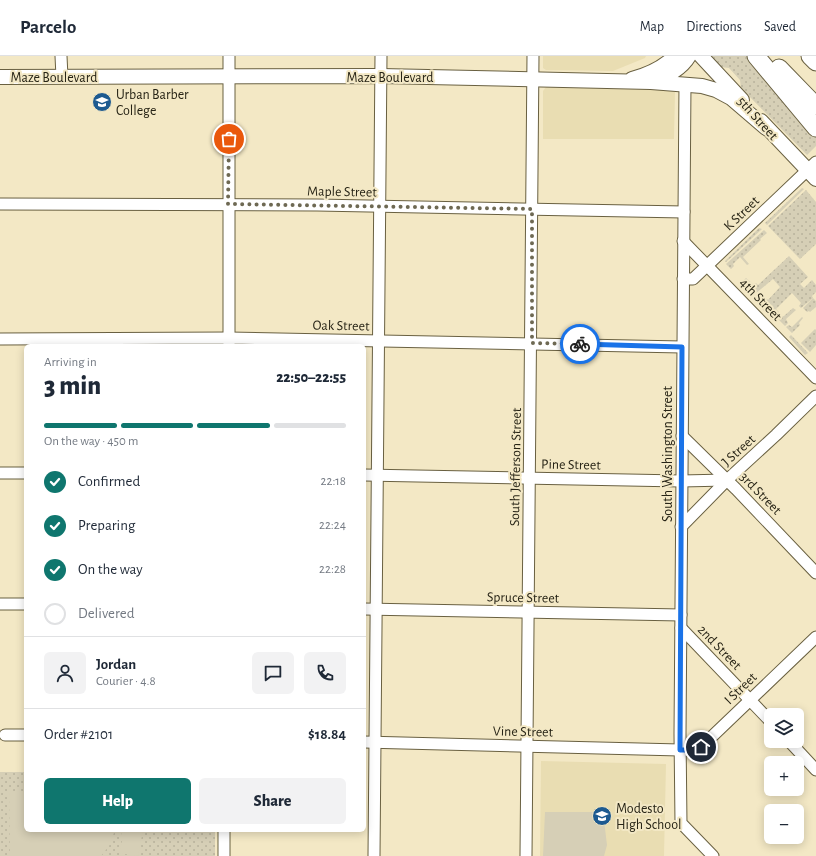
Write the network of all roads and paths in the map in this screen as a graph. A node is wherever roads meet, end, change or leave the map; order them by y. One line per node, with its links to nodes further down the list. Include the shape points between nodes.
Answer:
1 (61, 56): 15 (street)
2 (229, 56): 12 (street)
3 (381, 56): 13 (street)
4 (533, 56): 16 (street, South Jefferson Street)
5 (675, 56): 17 (main road, via 653,71)
6 (689, 56): 18 (main road, via 676,70 662,79)
7 (701, 56): 21 (main road, 5th Street)
8 (756, 56): 22 (highway)
9 (768, 56): 20 (highway)
10 (810, 56): 11 (highway)
11 (816, 62)
12 (229, 76): 13 (main road, Maze Boulevard); 15 (main road, Maze Boulevard); 25 (street)
13 (381, 76): 16 (main road, Maze Boulevard); 26 (street)
14 (0, 77): 15 (main road, Maze Boulevard)
15 (62, 77)
16 (533, 79): 17 (main road, Maze Boulevard); 27 (street, South Jefferson Street)
17 (624, 81): 18 (main road, Maze Boulevard)
18 (651, 82): 19 (main road, Maze Boulevard)
19 (685, 84): 21 (main road, Maze Boulevard, via 716,90 731,98); 28 (street, South Washington Street)
20 (816, 106)
21 (766, 128): 23 (main road, 5th Street)
22 (816, 128)
23 (813, 170): 30 (street, K Street)
24 (0, 204): 25 (street, Maple Street)
25 (228, 204): 26 (street, Maple Street); 34 (street)
26 (380, 207): 27 (street, Maple Street); 33 (street)
27 (532, 209): 28 (street, Maple Street); 35 (street, South Jefferson Street)
28 (684, 212): 29 (street, South Washington Street)
29 (683, 241): 30 (street, 4th Street); 31 (street, South Washington Street)
30 (708, 265): 31 (street, K Street, via 693,279); 37 (street, 4th Street)
31 (683, 279): 36 (street, South Washington Street)
32 (0, 338): 34 (street, Oak Street)
33 (379, 340): 34 (street, Oak Street); 35 (street, Oak Street); 43 (street)
34 (229, 342)
35 (532, 343): 36 (street, Oak Street); 44 (street, South Jefferson Street)
36 (682, 347): 39 (street, South Washington Street)
37 (816, 378)
38 (816, 396): 45 (street, J Street)
39 (682, 436): 45 (street, 3rd Street); 46 (street, South Washington Street)
40 (0, 473): 41 (street)
41 (24, 473)
42 (366, 475): 43 (street, Pine Street)
43 (378, 475): 44 (street, Pine Street); 52 (street)
44 (529, 478): 46 (street, Pine Street); 53 (street, South Jefferson Street)
45 (727, 480): 46 (street, Pine Street); 47 (street, J Street); 48 (street, 3rd Street)
46 (681, 481): 47 (street, South Washington Street)
47 (681, 527): 54 (street, South Washington Street)
48 (816, 573)
49 (0, 604): 50 (street)
50 (24, 604)
51 (366, 609): 52 (street, Spruce Street)
52 (376, 609): 53 (street, Spruce Street); 61 (street)
53 (528, 612): 54 (street, Spruce Street); 62 (street, South Jefferson Street)
54 (681, 615): 55 (street, South Washington Street)
55 (681, 628): 57 (street, 2nd Street); 64 (street, South Washington Street)
56 (816, 637): 57 (street, I Street)
57 (750, 700): 58 (street, 2nd Street); 64 (street, I Street, via 701,747)
58 (764, 715)
59 (5, 735): 60 (street)
60 (24, 735)
61 (369, 743): 62 (street, Vine Street); 68 (street)
62 (527, 746): 64 (street, Vine Street); 69 (street, South Jefferson Street)
63 (796, 748): 65 (street)
64 (680, 750): 70 (street, South Washington Street, via 681,823)
65 (816, 770)
66 (224, 832): 67 (street)
67 (224, 856)
68 (374, 856)
69 (526, 856)
70 (713, 856)

